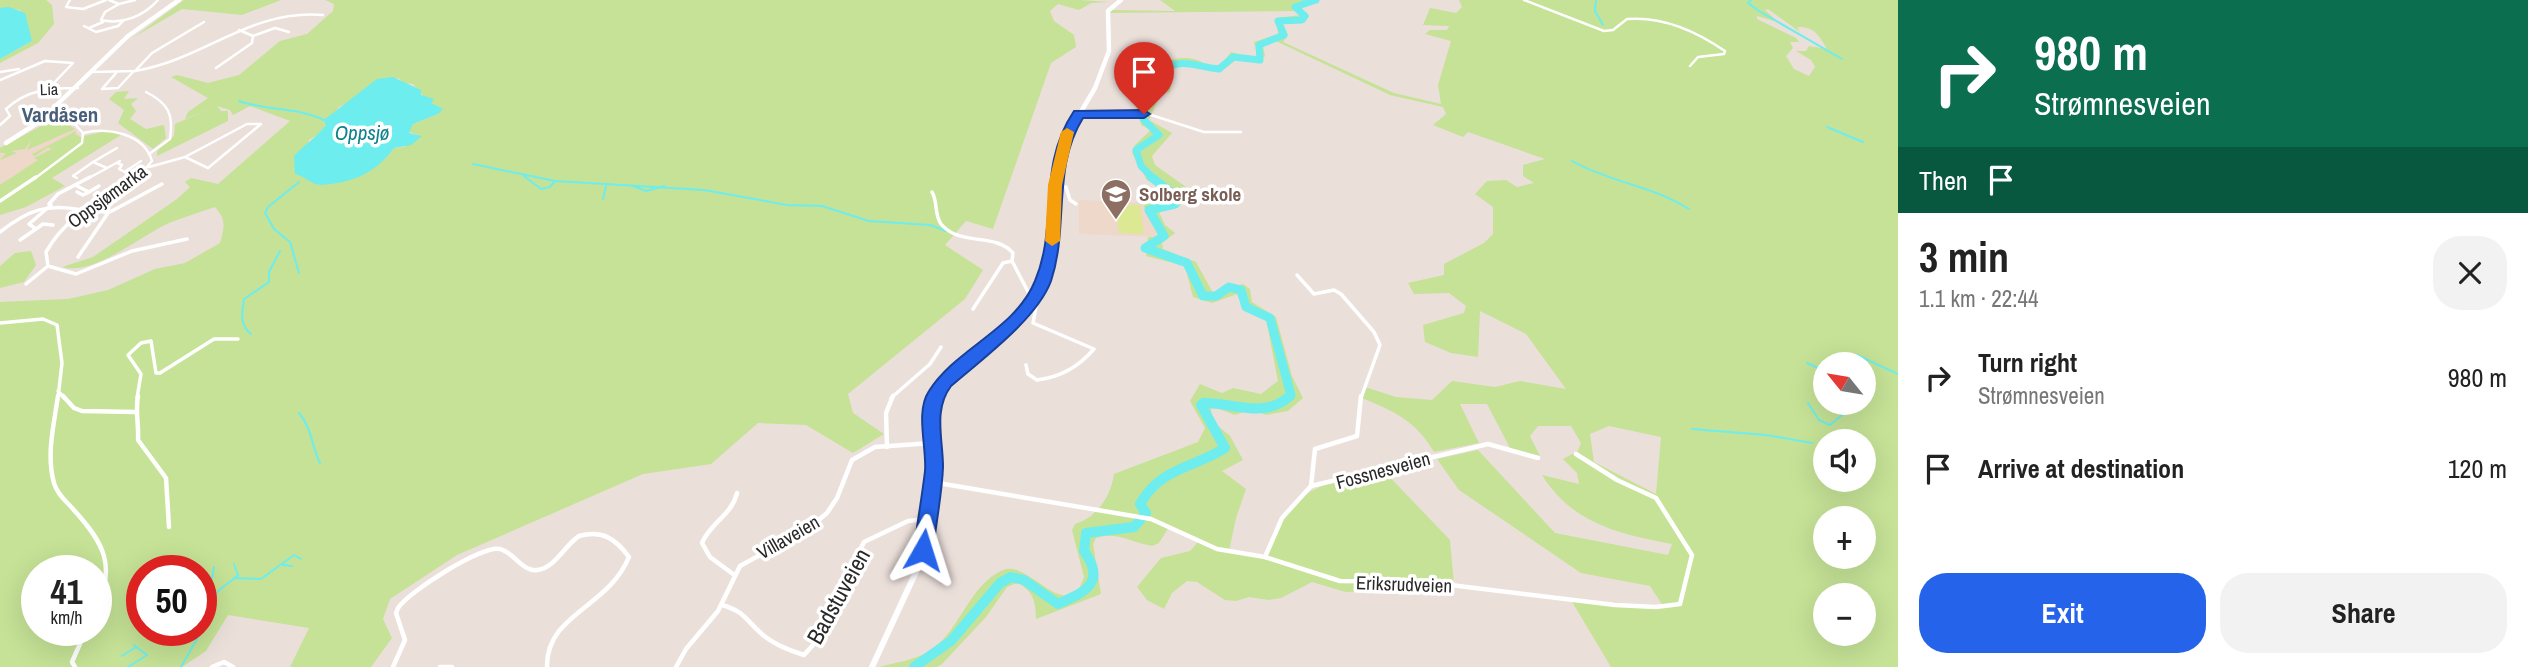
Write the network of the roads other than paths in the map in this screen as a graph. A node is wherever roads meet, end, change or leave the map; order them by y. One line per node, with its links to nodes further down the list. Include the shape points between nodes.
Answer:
1 (70, 0): 2 (street, via 66,7 78,10)
2 (111, 0): 8 (street)
3 (135, 0): 8 (street)
4 (158, 0): 12 (street, via 147,11)
5 (179, 0): 23 (main road, via 134,31)
6 (1121, 0): 29 (main road, via 1108,11 1111,47)
7 (1524, 0): 18 (street, via 1604,31 1627,19 1649,18 1725,51 1698,57)
8 (119, 4): 13 (street, via 102,15)
9 (290, 10): 10 (street)
10 (323, 15)
11 (258, 18): 15 (street)
12 (123, 21): 13 (street); 13 (street, via 99,31 86,27)
13 (103, 22)
14 (204, 22): 21 (street, via 152,53)
15 (237, 30): 17 (street); 21 (street, via 187,58)
16 (289, 32): 17 (street, via 275,28)
17 (253, 36): 19 (street, via 250,46)
18 (1690, 66)
19 (216, 68)
20 (22, 69): 22 (street); 25 (street); 26 (street, via 46,62 73,63)
21 (134, 71): 24 (street); 24 (street, via 118,88 103,89)
22 (0, 72)
23 (92, 72): 24 (street); 27 (main road)
24 (118, 72)
25 (0, 80)
26 (49, 88): 27 (street, Lia); 31 (street, Lia, via 21,95 6,108 10,116)
27 (76, 88): 30 (main road)
28 (146, 92): 36 (street, via 170,108 170,139)
29 (1079, 114): 32 (street, via 1142,114 1204,132); 47 (main road, via 1064,139)
30 (48, 115): 33 (street, via 71,120); 34 (main road)
31 (0, 125)
32 (1241, 132)
33 (83, 133): 36 (street, Oppsjømarka, via 118,130); 52 (street, via 76,150)
34 (3, 144)
35 (117, 148): 39 (street)
36 (149, 154): 40 (street, Oppsjømarka)
37 (184, 157): 37 (street, via 247,124 261,124 208,168); 40 (street)
38 (141, 161): 42 (street)
39 (93, 162): 41 (street); 44 (street, via 73,176)
40 (149, 167): 55 (street, Oppsjømarka)
41 (107, 168): 42 (street, via 119,162 119,169); 44 (street)
42 (125, 172): 43 (street)
43 (131, 175)
44 (80, 179): 46 (street)
45 (162, 184): 56 (street)
46 (75, 185): 49 (street); 53 (street, via 53,197)
47 (1055, 185): 54 (street, via 1066,187); 67 (main road, via 1047,269)
48 (99, 186): 50 (street)
49 (83, 189): 50 (street); 50 (street, via 75,193)
50 (89, 192)
51 (932, 192): 63 (street, via 938,219 945,228 965,237 1005,244 1013,253)
52 (0, 201)
53 (51, 204): 55 (street); 58 (street, via 29,224); 59 (street, via 27,211)
54 (1076, 204)
55 (85, 208): 56 (street); 64 (street, Oppsjømarka, via 48,248)
56 (108, 213): 62 (street)
57 (53, 225): 58 (street, via 41,223)
58 (36, 229): 61 (street)
59 (0, 232)
60 (187, 239): 64 (street, via 132,251 84,272)
61 (20, 240)
62 (78, 257)
63 (1012, 261): 67 (street); 68 (street, via 1003,263)
64 (48, 266): 66 (street)
65 (1297, 275): 80 (street, via 1314,294 1334,290 1341,294 1380,345 1361,397 1357,436 1315,449)
66 (26, 284)
67 (1031, 300): 72 (street, via 1036,307 1033,323 1094,349 1056,377 1037,380 1028,374); 75 (main road, via 1009,328 939,389 932,405)
68 (974, 309)
69 (0, 323): 73 (street, via 43,318 57,326 64,353)
70 (239, 340): 74 (street, via 218,336 208,340 160,373 156,373 154,345 141,343 128,355 141,374)
71 (941, 347): 76 (street, via 935,359 890,401)
72 (1027, 365)
73 (58, 391): 74 (street, via 82,411); 84 (street, via 53,482)
74 (135, 412): 83 (street, via 142,450 166,478)
75 (934, 443): 76 (street, Villaveien); 79 (main road)
76 (887, 447): 86 (street, Villaveien, via 869,449 851,460 839,499 825,516 749,559)
77 (1576, 454): 85 (street, Eriksrudveien, via 1653,496 1662,507 1692,555 1680,604 1584,603 1426,582 1351,583)
78 (1538, 458): 80 (street, Fossnesveien, via 1488,444)
79 (932, 482): 82 (main road); 85 (street, Eriksrudveien, via 1143,518 1217,549)
80 (1311, 486): 85 (street, Fossnesveien, via 1286,512)
81 (737, 493): 86 (street, via 734,504 707,530 702,543 710,557)
82 (927, 519): 87 (street, Badstuveien, via 908,521 864,542 804,655 776,645 742,611); 97 (main road, via 919,571)
83 (169, 527)
84 (106, 555)
85 (1265, 557)
86 (733, 574): 87 (street)
87 (722, 605): 96 (street)
88 (79, 646): 89 (street, via 72,662)
89 (75, 667)
90 (212, 667): 91 (street, via 225,662)
91 (233, 667)
92 (393, 667): 95 (street, via 405,640 396,614 400,604 477,554 504,549 537,571 550,565 576,537 604,534 629,557 627,568 612,589 550,637 544,655)
93 (440, 667): 94 (street)
94 (452, 667)
95 (547, 667)
96 (676, 667)
97 (872, 667)

